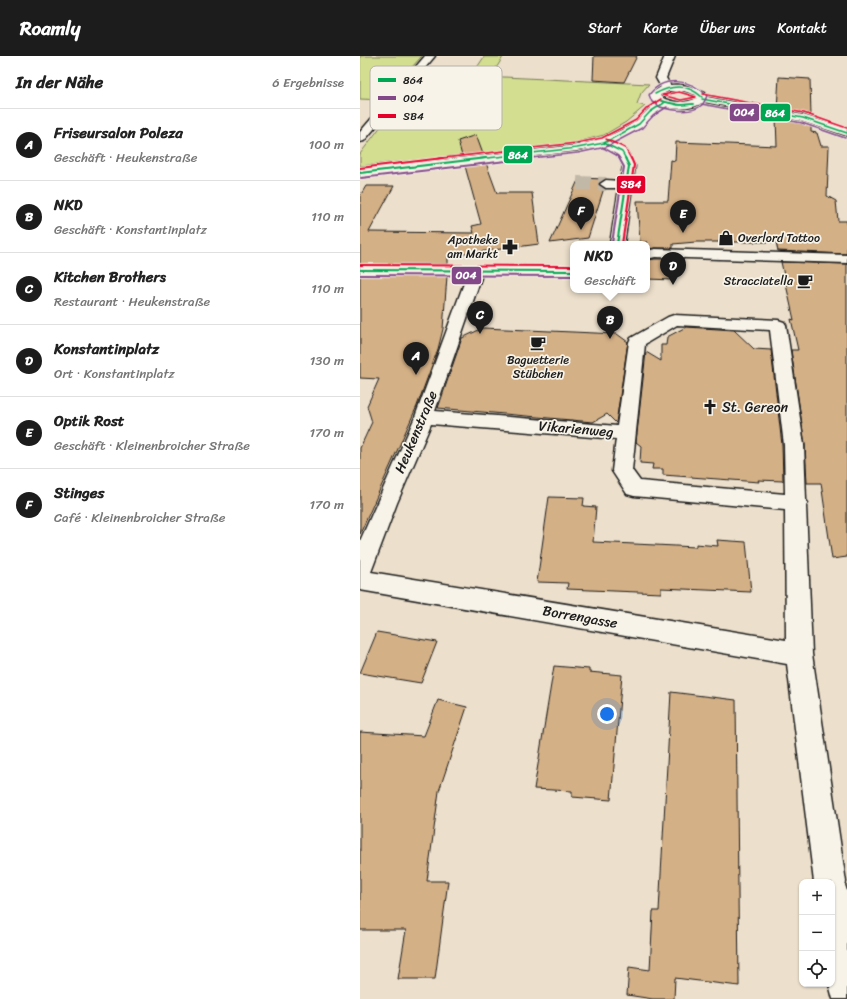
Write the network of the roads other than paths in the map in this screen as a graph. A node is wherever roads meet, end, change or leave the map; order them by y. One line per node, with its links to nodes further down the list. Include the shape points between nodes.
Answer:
1 (430, 56): 3 (street)
2 (670, 56): 4 (street, via 661,78)
3 (422, 66)
4 (667, 88): 5 (street, via 693,90 701,94); 6 (street, via 654,96)
5 (702, 99): 6 (street, via 690,104); 8 (street, via 803,118)
6 (664, 103): 10 (street, via 650,112 639,124)
7 (370, 128): 9 (street)
8 (847, 132)
9 (360, 140)
10 (604, 143): 11 (street, via 510,157); 13 (street, via 622,152 629,166)
11 (360, 173)
12 (606, 184): 13 (street)
13 (625, 184): 14 (street)
14 (617, 241)
15 (650, 254): 16 (street)
16 (847, 259)
17 (360, 270): 18 (street)
18 (476, 270): 19 (street); 20 (street, Heukenstraße)
19 (570, 271)
20 (424, 417): 21 (street, Vikarienweg); 23 (street, Heukenstraße)
21 (626, 433): 22 (street, Vikarienweg, via 622,471 634,488); 22 (street, via 637,342 674,320 778,325 794,445)
22 (797, 503): 26 (street)
23 (365, 544): 24 (street, Heukenstraße)
24 (360, 570)
25 (360, 580): 26 (street, Borrengasse)
26 (799, 654): 27 (street)
27 (830, 879)
28 (835, 913): 29 (street)
29 (847, 992)

